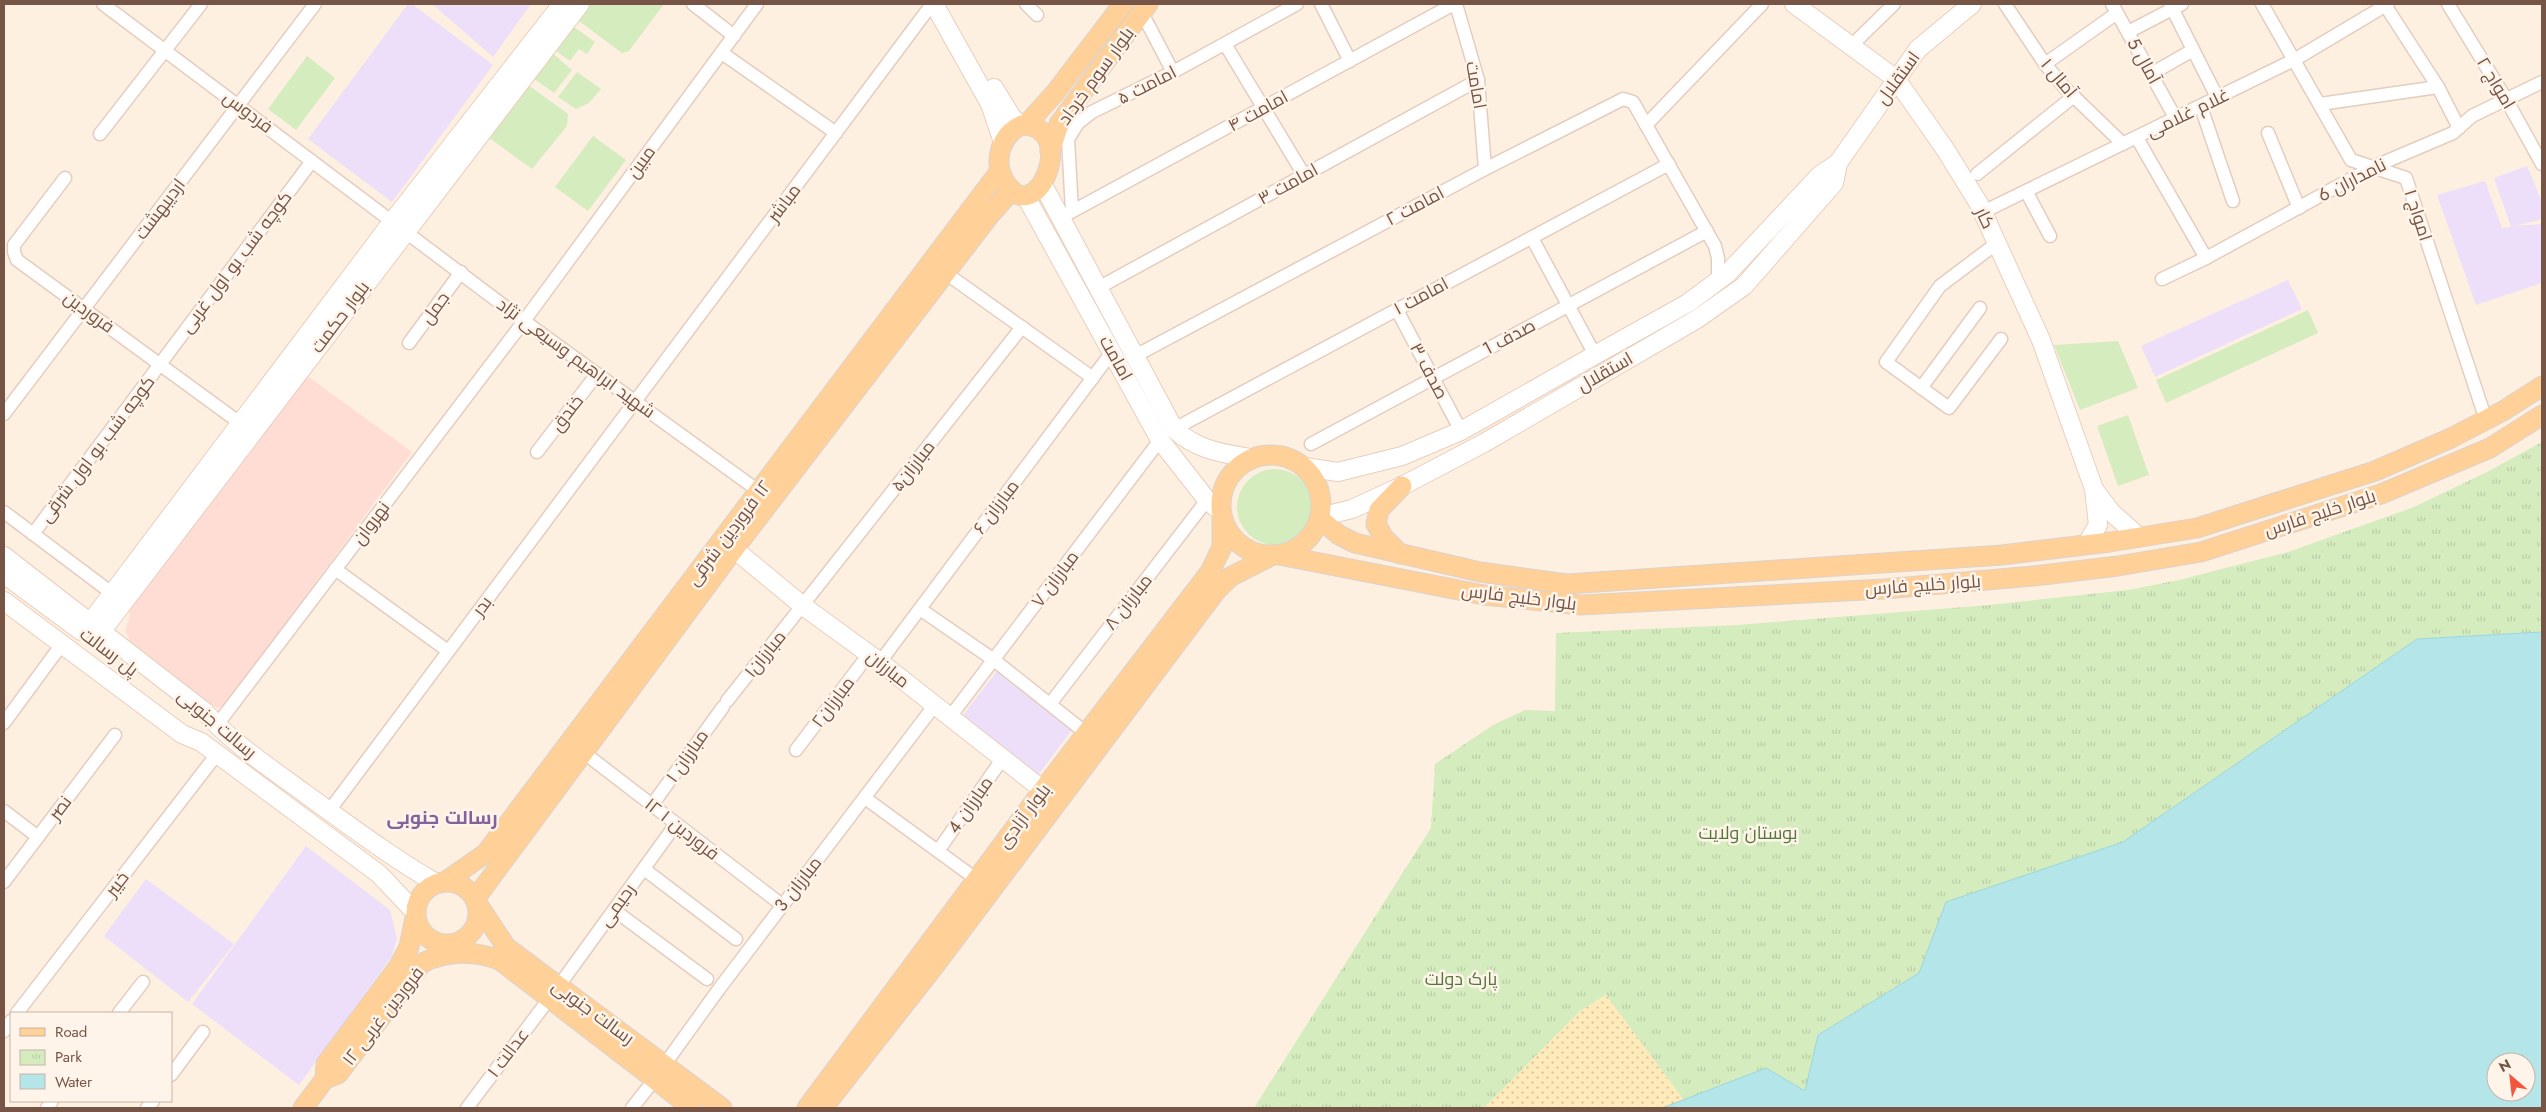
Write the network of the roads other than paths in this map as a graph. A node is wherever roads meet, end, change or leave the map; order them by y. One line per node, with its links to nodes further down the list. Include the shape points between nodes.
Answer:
1 (103, 4): 31 (street, فردوس)
2 (200, 4): 31 (street)
3 (315, 4): 49 (street, اردیبهشت)
4 (562, 4): 81 (street, بلوار حکمت)
5 (580, 4): 81 (street, بلوار حکمت)
6 (693, 4): 28 (street)
7 (758, 4): 28 (street, مبین)
8 (933, 4): 56 (street, مباشر); 60 (street, via 990,104)
9 (946, 4): 53 (street, via 1004,106 1013,119)
10 (1026, 4): 26 (street)
11 (1123, 4): 43 (main road, بلوار سوم خرداد)
12 (1297, 4): 29 (street, امامت ۵)
13 (1321, 4): 34 (street)
14 (1455, 4): 34 (street, امامت ۴); 40 (street, امامت)
15 (1762, 4): 54 (street)
16 (1794, 4): 30 (street, کار)
17 (1894, 4): 30 (street)
18 (1972, 4): 39 (street, استقلال, via 1918,49)
19 (2006, 4): 36 (street, آمال ۱)
20 (2262, 4): 35 (street, امواج ۱)
21 (2386, 4): 35 (street, غلام غلامی); 42 (street)
22 (2448, 4): 46 (street, امواج ۲)
23 (2175, 5): 27 (street); 32 (street)
24 (1145, 8): 37 (street); 47 (main road, بلوار سوم خرداد)
25 (2115, 8): 27 (street, آمال 5); 36 (street)
26 (1037, 15)
27 (2128, 32): 38 (street, آمال 5)
28 (734, 36): 33 (street, مبین)
29 (1225, 44): 37 (street, امامت ۵); 51 (street)
30 (1850, 46): 39 (street, کار)
31 (166, 50): 49 (street, فردوس); 58 (street)
32 (2193, 50): 38 (street); 45 (street)
33 (722, 52): 56 (street); 98 (street, مبین)
34 (1350, 60): 51 (street, امامت ۴)
35 (2294, 60): 45 (street, غلام غلامی); 48 (street, امواج ۱)
36 (2046, 64): 44 (street, آمال ۱)
37 (1173, 72): 80 (street, امامت ۵, via 1092,112 1078,123 1068,139)
38 (2151, 74): 52 (street, آمال 5)
39 (1896, 79): 64 (street, استقلال); 79 (street, کار, via 1946,149)
40 (1478, 80): 68 (street, امامت); 71 (street, امامت ۳)
41 (2542, 82): 46 (street, نامداران 6)
42 (2438, 87): 48 (street); 55 (street)
43 (1055, 93): 47 (main road, via 1056,100 1062,104 1069,105); 53 (main road, بلوار سوم خرداد)
44 (2074, 96): 61 (street, آمال ۱); 70 (street)
45 (2218, 99): 50 (street, غلام غلامی)
46 (2506, 99): 55 (street, نامداران 6, via 2472,116); 66 (street, امواج ۲)
47 (1075, 101): 62 (main road, بلوار سوم خرداد, via 1059,124)
48 (2320, 104): 67 (street, امواج ۱, via 2351,160)
49 (239, 106): 63 (street, فردوس); 96 (street, اردیبهشت)
50 (2201, 107): 52 (street, غلام غلامی); 76 (street)
51 (1263, 108): 71 (street); 80 (street, امامت ۴)
52 (2176, 119): 59 (street, غلام غلامی)
53 (1024, 125): 60 (main road, via 1014,128); 62 (main road, via 1032,125 1043,133)
54 (1646, 125): 65 (street, امامت ۲); 68 (street, امامت ۲, via 1633,102 1623,99)
55 (2459, 128): 67 (street, نامداران 6)
56 (836, 133): 111 (street, مباشر)
57 (2268, 133): 77 (street)
58 (100, 134)
59 (2137, 138): 61 (street, غلام غلامی); 87 (street)
60 (1003, 142): 69 (main road)
61 (2123, 144): 74 (street, غلام غلامی)
62 (1050, 152): 73 (main road)
63 (312, 161): 81 (street, فردوس); 105 (street, کوچه شب بو اول غربی)
64 (1838, 163): 88 (street, استقلال, via 1820,175); 123 (street, استقلال, via 1834,183 1744,286 1697,319 1492,438)
65 (1669, 164): 82 (street, امامت ۲); 84 (street, امامت ۱)
66 (2542, 164)
67 (2373, 167): 77 (street, نامداران 6); 114 (street, امواج ۱, via 2406,178)
68 (1485, 169): 103 (street, امامت ۲)
69 (999, 172): 75 (main road); 78 (main road, ١٢ فروردین شرقی)
70 (1977, 174)
71 (1304, 175): 93 (street, امامت ۳)
72 (65, 178): 96 (street, فروردین, via 14,245 14,252 17,260)
73 (1043, 186): 75 (main road, via 1034,193); 80 (street, امامت)
74 (2026, 191): 79 (street, غلام غلامی); 83 (street)
75 (1018, 193): 78 (main road, ١٢ فروردین شرقی); 102 (street, امامت)
76 (2233, 202)
77 (2299, 208): 87 (street, نامداران 6)
78 (982, 211): 90 (main road, ١٢ فروردین شرقی); 125 (main road, ١٢ فروردین شرقی)
79 (1983, 212): 85 (street, کار)
80 (1066, 215): 93 (street, امامت)
81 (399, 226): 89 (street, شهید ابراهیم وسیعی نژاد); 115 (street, بلوار حکمت); 143 (street, بلوار حکمت)
82 (1707, 231): 86 (street, امامت ۲); 94 (street, صدف 1)
83 (2050, 236)
84 (1532, 238): 94 (street); 97 (street, امامت ۱)
85 (1997, 243): 110 (street, via 1940,286 1886,362); 124 (street, کار, via 2040,340)
86 (1715, 246): 88 (street); 92 (street)
87 (2206, 258): 91 (street, نامداران 6)
88 (1739, 262): 92 (street, استقلال)
89 (461, 272): 98 (street, شهید ابراهیم وسیعی نژاد); 101 (street, جمل)
90 (947, 274): 99 (street); 132 (main road, ١٢ فروردین شرقی)
91 (2162, 279)
92 (1718, 282): 104 (street, استقلال)
93 (1098, 288): 103 (street, امامت)
94 (1568, 305): 104 (street); 108 (street, صدف 1)
95 (1980, 308): 110 (street)
96 (84, 309): 105 (street, فروردین); 112 (street, اردیبهشت)
97 (1396, 310): 108 (street, صدف ۳); 117 (street, امامت ۱)
98 (524, 321): 106 (street, شهید ابراهیم وسیعی نژاد); 136 (street, نهروان)
99 (1022, 327): 107 (street); 141 (street, مبارزان۵)
100 (2001, 339): 110 (street, via 1949,408)
101 (409, 343)
102 (1112, 352): 107 (street, مبارزان ۶); 119 (street, امامت)
103 (1135, 356): 117 (street, امامت)
104 (1596, 356): 116 (street, استقلال)
105 (161, 364): 115 (street, فروردین); 129 (street, کوچه شب بو اول شرقی)
106 (597, 374): 111 (street, شهید ابراهیم وسیعی نژاد); 120 (street, خندق)
107 (1093, 378): 142 (street, مبارزان ۶)
108 (1433, 378): 116 (street, صدف ۳); 118 (street, صدف 1)
109 (2542, 386): 114 (main road, بلوار خلیج فارس)
110 (1921, 388)
111 (635, 401): 125 (street, شهید ابراهیم وسیعی نژاد); 145 (street, بدر)
112 (4, 414)
113 (2542, 415): 134 (main road, بلوار خلیج فارس, via 2490,448 2381,494 2200,552 2034,576 1884,589 1580,605 1484,595)
114 (2486, 420): 130 (main road, بلوار خلیج فارس, via 2375,471 2196,528)
115 (240, 423): 139 (street, بلوار حکمت)
116 (1461, 431): 122 (street, استقلال, via 1402,456 1338,472)
117 (1180, 435): 119 (street, via 1192,453 1188,458 1183,460); 121 (street, via 1203,449)
118 (1310, 444)
119 (1164, 446): 126 (street, امامت); 147 (street, مبارزان ۷)
120 (537, 452)
121 (1250, 458): 122 (main road, via 1274,454 1295,460); 126 (main road, via 1230,474)
122 (1305, 467): 128 (main road, via 1320,493)
123 (1402, 486): 128 (street, استقلال, via 1352,509); 133 (main road, via 1379,510 1376,524 1384,538)
124 (2094, 489): 130 (street, via 2111,512); 131 (street, via 2098,525)
125 (760, 492): 170 (main road, ١٢ فروردین شرقی)
126 (1216, 509): 134 (main road, via 1228,533 1240,545 1256,553); 149 (street, مبارزان ۸); 155 (main road, بلوار آزادی, via 1222,547 1214,566)
127 (4, 512): 129 (street)
128 (1320, 518): 133 (main road, بلوار خلیج فارس, via 1338,535 1355,543); 134 (main road, via 1304,543)
129 (33, 534): 139 (street)
130 (2139, 537): 131 (main road, بلوار خلیج فارس)
131 (2086, 545): 133 (main road, بلوار خلیج فارس, via 1923,561 1567,584 1480,572)
132 (734, 549): 141 (street, مبارزان); 159 (main road, ١٢ فروردین شرقی)
133 (1401, 554)
134 (1276, 555): 201 (main road, بلوار آزادی, via 1230,577 1216,591 936,964)
135 (4, 556): 143 (street, رسالت جنوبی)
136 (335, 570): 145 (street); 154 (street, نهروان)
137 (4, 574): 151 (street, پل رسالت)
138 (4, 589): 151 (street, پل رسالت)
139 (113, 594): 143 (street, بلوار حکمت)
140 (4, 601): 144 (street, رسالت جنوبی)
141 (803, 606): 146 (street, مبارزان); 148 (street, مبارزان۱)
142 (920, 609): 146 (street, مبارزان ۶); 147 (street)
143 (95, 627): 154 (street, رسالت جنوبی, via 204,711)
144 (62, 644): 153 (street); 157 (street, رسالت جنوبی, via 182,734)
145 (448, 652): 166 (street, بدر)
146 (874, 658): 150 (street, مبارزان); 158 (street, مبارزان۲)
147 (994, 660): 149 (street); 152 (street, مبارزان ۷)
148 (725, 704): 164 (street, مبارزان ۱)
149 (1050, 704): 155 (street)
150 (934, 706): 152 (street, مبارزان); 163 (street, مبارزان 3)
151 (179, 712): 154 (street, پل رسالت); 157 (street, پل رسالت)
152 (950, 717): 161 (street, مبارزان)
153 (4, 724)
154 (216, 725): 166 (street, رسالت جنوبی)
155 (1086, 733): 162 (main road, بلوار آزادی)
156 (116, 734): 168 (street, نصر)
157 (201, 742): 160 (street, رسالت جنوبی)
158 (796, 750)
159 (584, 752): 164 (street, ۱۲ فروردین ۱); 170 (main road, ١٢ فروردین شرقی)
160 (217, 754): 176 (street, رسالت جنوبی); 186 (street, خیبر)
161 (1003, 758): 162 (street, مبارزان); 169 (street, مبارزان 4)
162 (1043, 790): 173 (main road, بلوار آزادی)
163 (865, 798): 169 (street); 178 (street, مبارزان 3)
164 (652, 806): 167 (street, ۱۲ فروردین ۱)
165 (4, 811): 168 (street)
166 (329, 811): 171 (street, رسالت جنوبی)
167 (676, 824): 172 (street, رحیمی); 178 (street, ۱۲ فروردین ۱)
168 (38, 836): 174 (street, نصر)
169 (938, 851): 173 (street)
170 (494, 856): 175 (main road, ١٢ فروردین شرقی); 177 (main road, ١٢ فروردین شرقی)
171 (406, 866): 175 (street, رسالت جنوبی); 176 (street, via 414,882 409,889)
172 (644, 869): 179 (street, رحیمی); 181 (street)
173 (976, 879): 200 (main road, بلوار آزادی)
174 (4, 882)
175 (441, 882): 177 (main road, via 465,887); 180 (main road, via 421,894)
176 (395, 889): 180 (street, رسالت جنوبی)
177 (476, 901): 180 (main road, via 478,914 471,933 454,944 429,939 419,928); 182 (main road, رسالت جنوبی)
178 (782, 905): 191 (street, مبارزان 3)
179 (614, 910): 183 (street); 185 (street, رحیمی)
180 (415, 915): 193 (main road, ۱۲ فروردین غربی, via 409,947 387,985 326,1064)
181 (736, 939)
182 (513, 964): 185 (main road, رسالت جنوبی); 193 (main road, ۱۲ فروردین غربی, via 490,956 456,954 422,963 338,1074)
183 (707, 978)
184 (143, 982): 187 (street)
185 (553, 993): 189 (main road, رسالت جنوبی); 190 (main road, رسالت جنوبی); 197 (street, عدالت ۱)
186 (18, 1012)
187 (121, 1012)
188 (203, 1032): 192 (street)
189 (622, 1032): 190 (main road); 191 (main road, رسالت جنوبی)
190 (611, 1048): 194 (main road, رسالت جنوبی)
191 (665, 1064): 195 (main road, رسالت جنوبی)
192 (172, 1074)
193 (325, 1079): 196 (main road)
194 (654, 1080): 195 (main road, رسالت جنوبی); 198 (street)
195 (695, 1103): 199 (main road, رسالت جنوبی)
196 (304, 1108)
197 (466, 1108)
198 (632, 1108)
199 (722, 1108)
200 (807, 1108)
201 (823, 1108)

